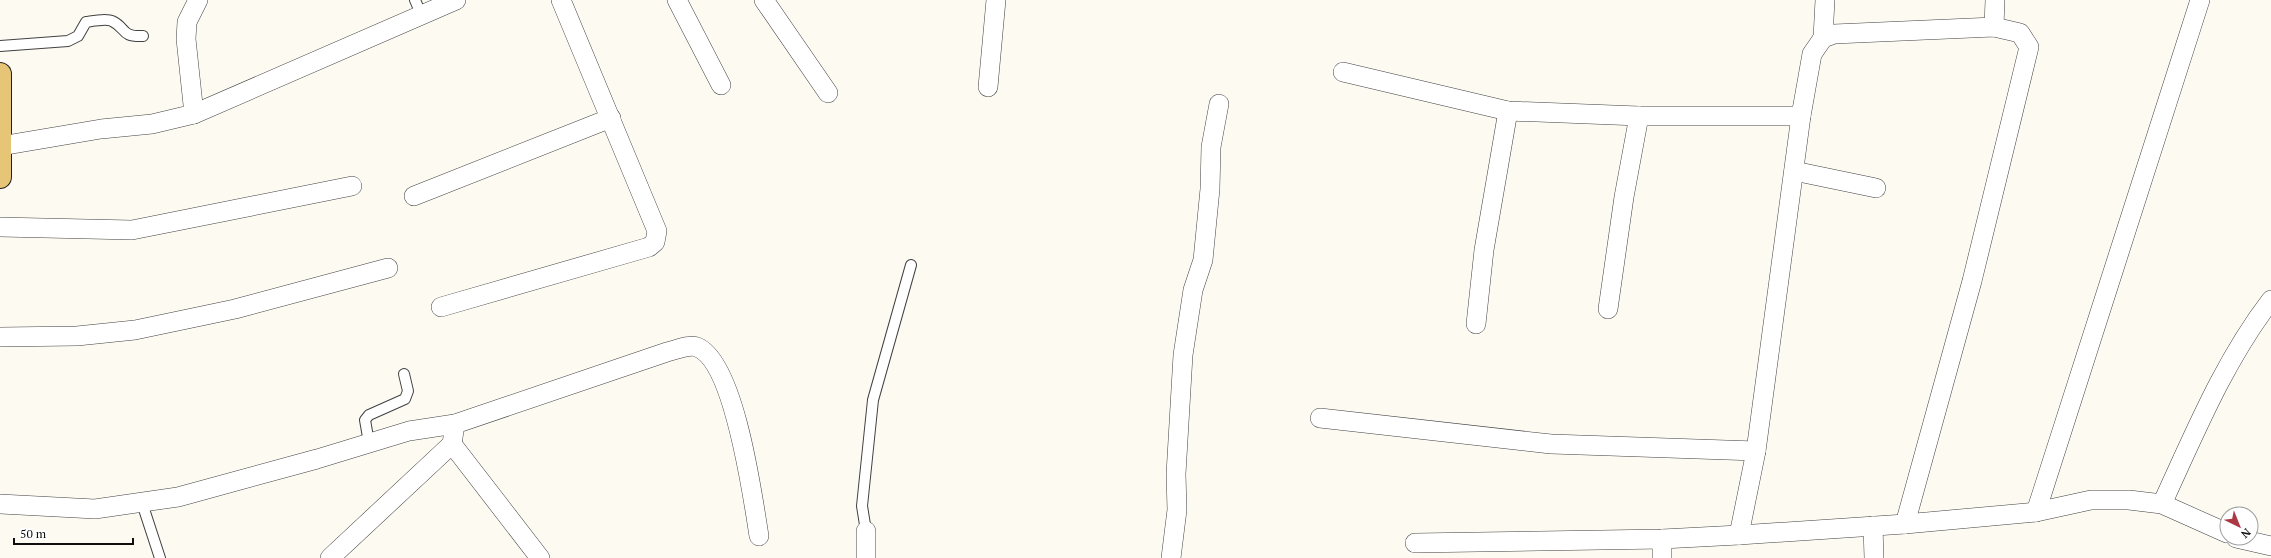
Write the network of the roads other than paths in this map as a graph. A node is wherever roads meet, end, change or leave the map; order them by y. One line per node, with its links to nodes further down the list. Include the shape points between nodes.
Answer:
1 (198, 0): 22 (street, via 188,22 186,40)
2 (456, 0): 10 (street)
3 (561, 0): 25 (street)
4 (677, 0): 17 (street)
5 (764, 0): 19 (street)
6 (996, 0): 18 (street)
7 (1825, 0): 13 (street)
8 (1995, 0): 11 (street)
9 (2200, 0): 49 (street)
10 (418, 7): 22 (street)
11 (1994, 27): 13 (street, via 1834,34); 50 (street, via 2020,33 2029,47 1972,281)
12 (143, 36): 14 (lane, via 129,36 108,20 86,22 80,33 72,39)
13 (1823, 38): 24 (street, via 1812,54)
14 (0, 46)
15 (1343, 72): 21 (street)
16 (0, 74): 26 (main road)
17 (721, 85)
18 (988, 87)
19 (828, 93)
20 (1219, 104): 64 (street, via 1211,147 1203,260 1193,290 1183,355 1176,474 1178,510)
21 (1508, 111): 23 (street); 38 (street, via 1484,250)
22 (194, 114): 26 (street, via 152,124 101,129)
23 (1639, 116): 24 (street); 37 (street)
24 (1801, 116): 27 (street)
25 (611, 118): 31 (street); 36 (street, via 657,231 655,242 649,247)
26 (1, 146): 28 (main road)
27 (1794, 171): 30 (street); 45 (street)
28 (0, 177)
29 (352, 186): 32 (street, via 132,230)
30 (1876, 188)
31 (414, 196)
32 (0, 227)
33 (910, 265): 53 (lane, via 874,400 862,506)
34 (388, 268): 39 (street, via 235,309 135,330 77,336)
35 (2271, 300): 48 (street, via 2253,323 2204,414)
36 (442, 307)
37 (1608, 309)
38 (1476, 324)
39 (0, 337)
40 (404, 374): 43 (lane, via 408,391 405,399 369,415 365,420)
41 (1320, 418): 45 (street, via 1551,444)
42 (455, 424): 43 (street, via 409,431); 44 (street); 55 (street, via 667,352 690,346 698,347 721,374 741,435)
43 (369, 443): 46 (street, via 207,489)
44 (452, 444): 61 (street); 62 (street)
45 (1756, 451): 54 (street)
46 (142, 503): 47 (street, via 96,509); 60 (lane)
47 (0, 504)
48 (2162, 504): 49 (street, via 2130,500 2091,500); 52 (street)
49 (2036, 512): 50 (street)
50 (1905, 524): 51 (street)
51 (1873, 526): 54 (street); 66 (street)
52 (2219, 530)
53 (866, 532): 63 (street)
54 (1739, 535): 56 (street)
55 (759, 536)
56 (1662, 539): 57 (street); 65 (street)
57 (1415, 543)
58 (2259, 543): 59 (street)
59 (2271, 546)
60 (160, 558)
61 (330, 558)
62 (540, 558)
63 (866, 558)
64 (1171, 558)
65 (1662, 558)
66 (1874, 558)

